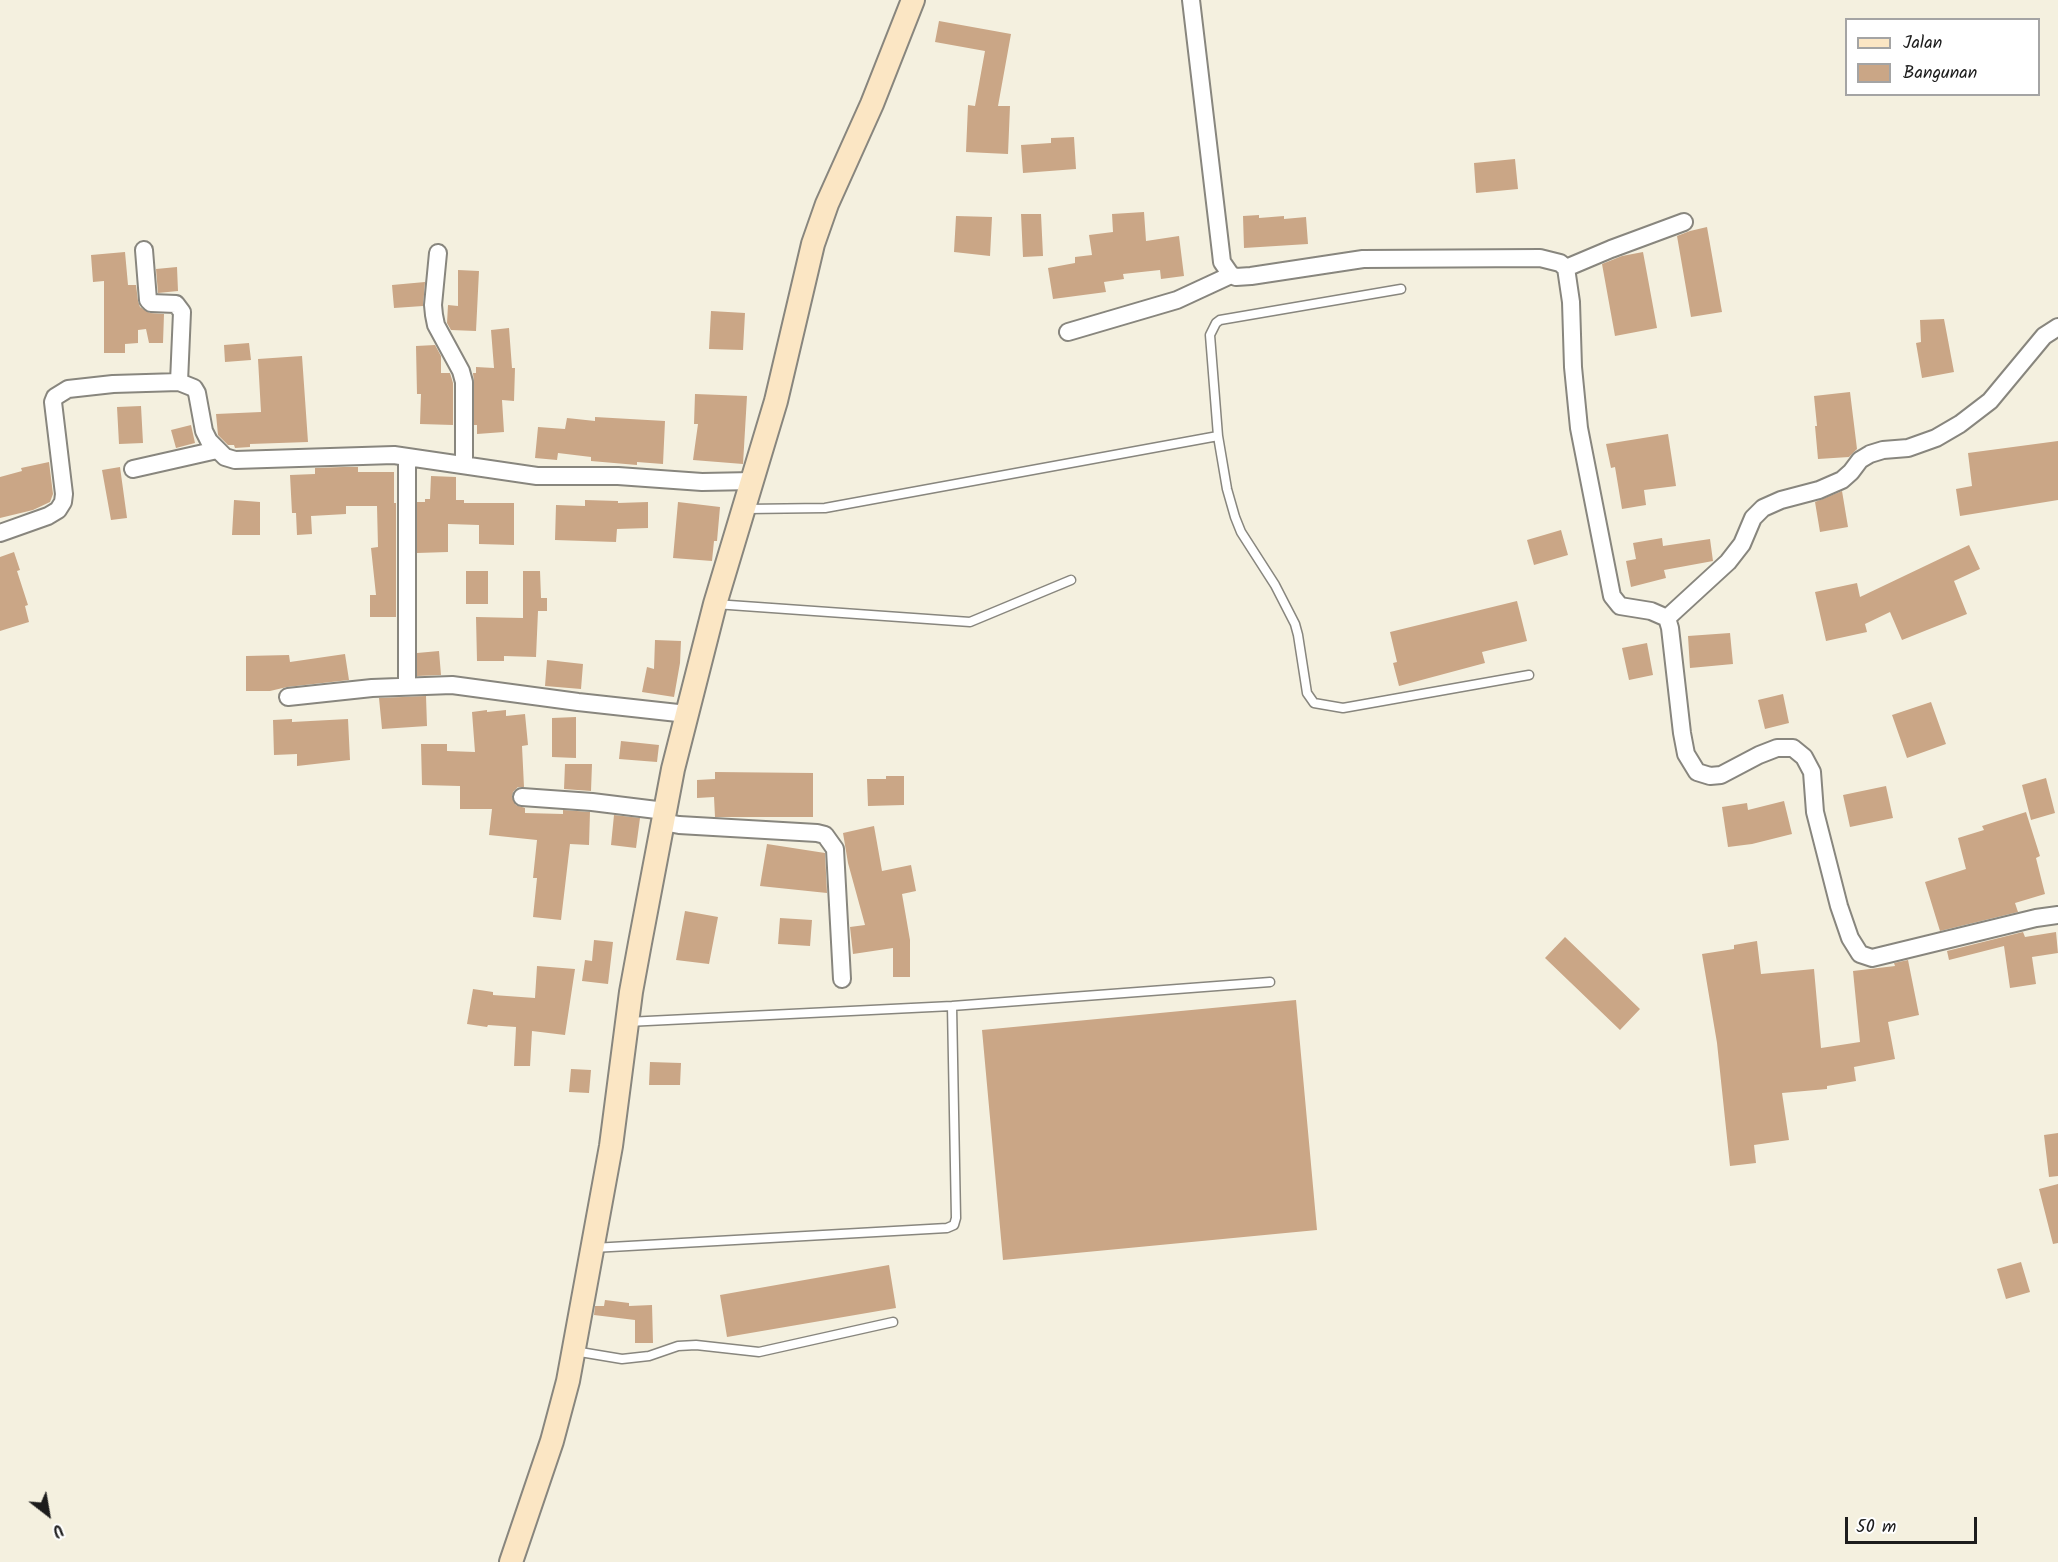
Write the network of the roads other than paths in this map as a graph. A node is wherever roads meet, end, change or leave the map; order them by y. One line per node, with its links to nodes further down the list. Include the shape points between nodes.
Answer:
1 (913, 0): 17 (street, via 816,234)
2 (1191, 0): 7 (street, via 1222,262)
3 (1684, 222): 6 (street)
4 (144, 250): 11 (street, via 148,300 176,304 182,312)
5 (438, 253): 15 (street, via 434,315 464,382)
6 (1566, 268): 7 (street, via 1540,258 1363,259 1236,278); 22 (street, via 1580,428 1612,596 1620,606)
7 (1231, 275): 10 (street, via 1176,300)
8 (1401, 289): 12 (lane, via 1216,323 1210,335)
9 (2058, 327): 22 (street, via 2044,336 1990,401 1960,424 1908,448 1870,454 1842,480 1763,508 1728,562)
10 (1068, 332)
11 (179, 382): 13 (street, via 197,393 204,431); 19 (street, via 68,389 55,397 63,502 48,516)
12 (1218, 436): 18 (lane, via 825,508); 23 (lane, via 1234,517 1295,624 1307,693 1314,702 1344,708)
13 (217, 450): 14 (street, via 235,460); 16 (street)
14 (407, 457): 15 (street); 24 (street)
15 (464, 465): 17 (street, via 537,476)
16 (133, 469)
17 (753, 481): 18 (street)
18 (743, 509): 21 (street)
19 (0, 533)
20 (1071, 580): 21 (lane, via 970,622)
21 (715, 604): 26 (street)
22 (1667, 618): 29 (street, via 1686,754 1698,772 1710,777 1777,748 1799,751 1812,772 1815,812 1839,906 1860,954 1872,958)
23 (1529, 675)
24 (407, 686): 25 (street); 26 (street, via 452,686)
25 (288, 697)
26 (687, 714): 28 (street)
27 (522, 797): 28 (street, via 592,802)
28 (664, 816): 30 (street, via 680,825 825,836 835,849); 33 (street)
29 (2058, 915)
30 (842, 979)
31 (1270, 982): 32 (lane)
32 (952, 1006): 33 (lane); 34 (lane, via 954,1225)
33 (627, 1022): 34 (street, via 611,1146)
34 (592, 1248): 36 (street)
35 (893, 1322): 36 (lane, via 759,1352 696,1345 622,1359)
36 (573, 1351): 37 (street, via 552,1441)
37 (511, 1562)

